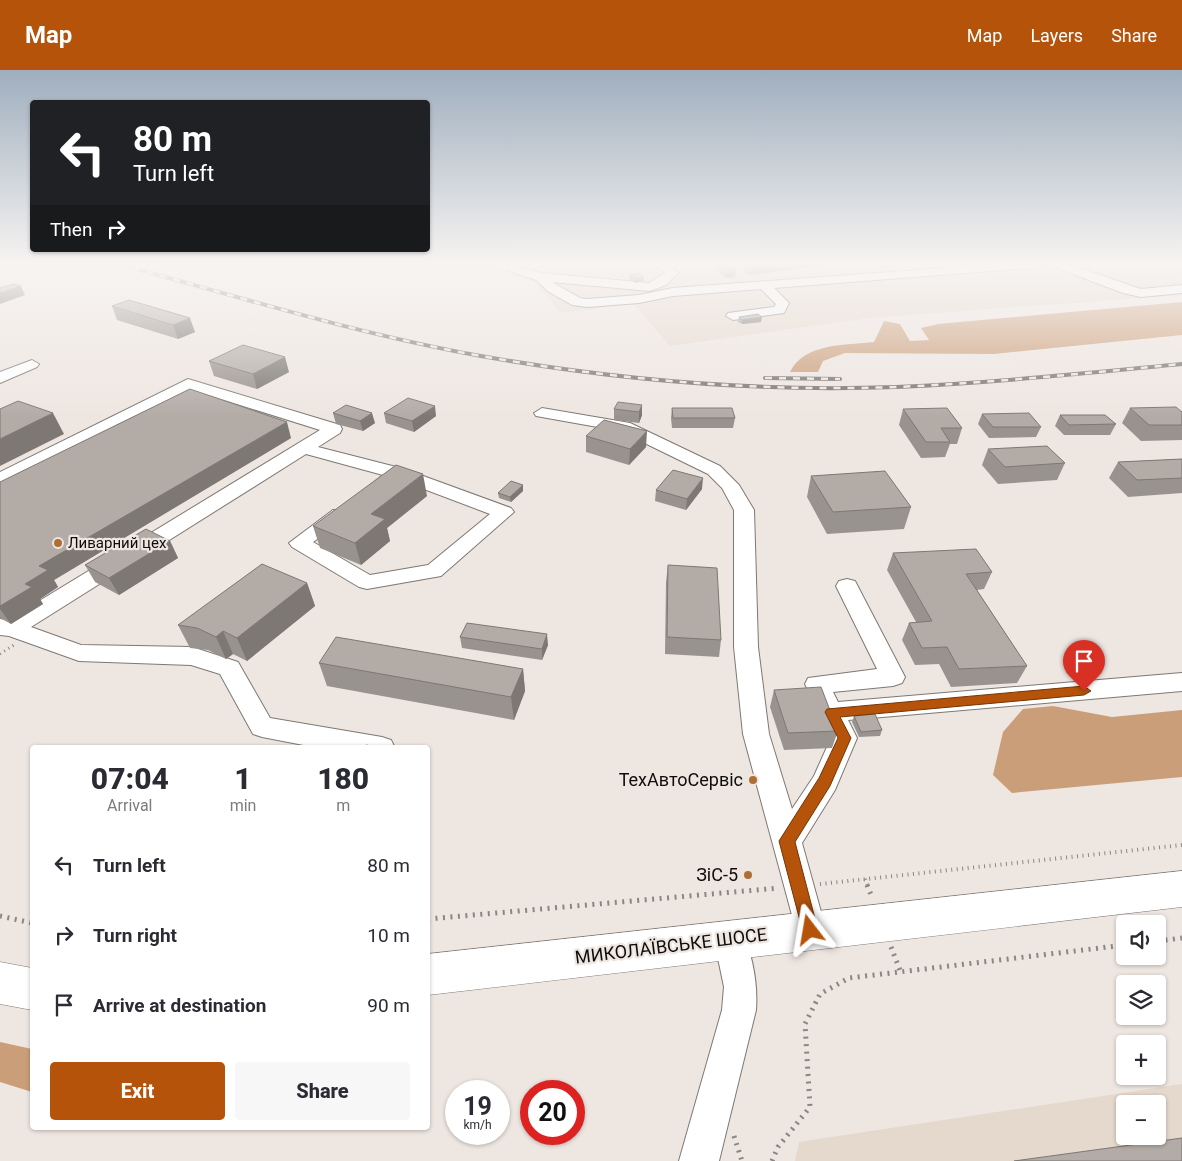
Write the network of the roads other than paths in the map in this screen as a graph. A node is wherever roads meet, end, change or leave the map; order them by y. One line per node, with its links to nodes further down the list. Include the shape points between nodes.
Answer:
1 (741, 315): 2 (street)
2 (733, 316)
3 (32, 364): 4 (street)
4 (0, 378)
5 (542, 413): 14 (street, via 624,427 714,470 730,485 744,510 746,647 756,734)
6 (303, 448): 7 (street); 8 (street, via 334,429 188,384); 10 (street)
7 (398, 473): 7 (street, via 504,512 434,571 367,582 299,543)
8 (0, 479)
9 (847, 586): 12 (street, via 893,677 817,684)
10 (6, 628): 13 (street, via 79,653 192,656 220,665 229,668 262,727)
11 (1182, 682): 12 (street)
12 (831, 712): 14 (street, via 844,738 825,782)
13 (365, 745)
14 (787, 841): 16 (street)
15 (1182, 889): 16 (main road, МИКОЛАЇВСЬКЕ ШОСЕ)
16 (810, 930): 17 (main road, МИКОЛАЇВСЬКЕ ШОСЕ)
17 (730, 939): 18 (main road, МИКОЛАЇВСЬКЕ ШОСЕ); 21 (street, via 742,986 739,1010)
18 (430, 975)
19 (0, 983): 20 (main road)
20 (30, 989)
21 (699, 1161)

